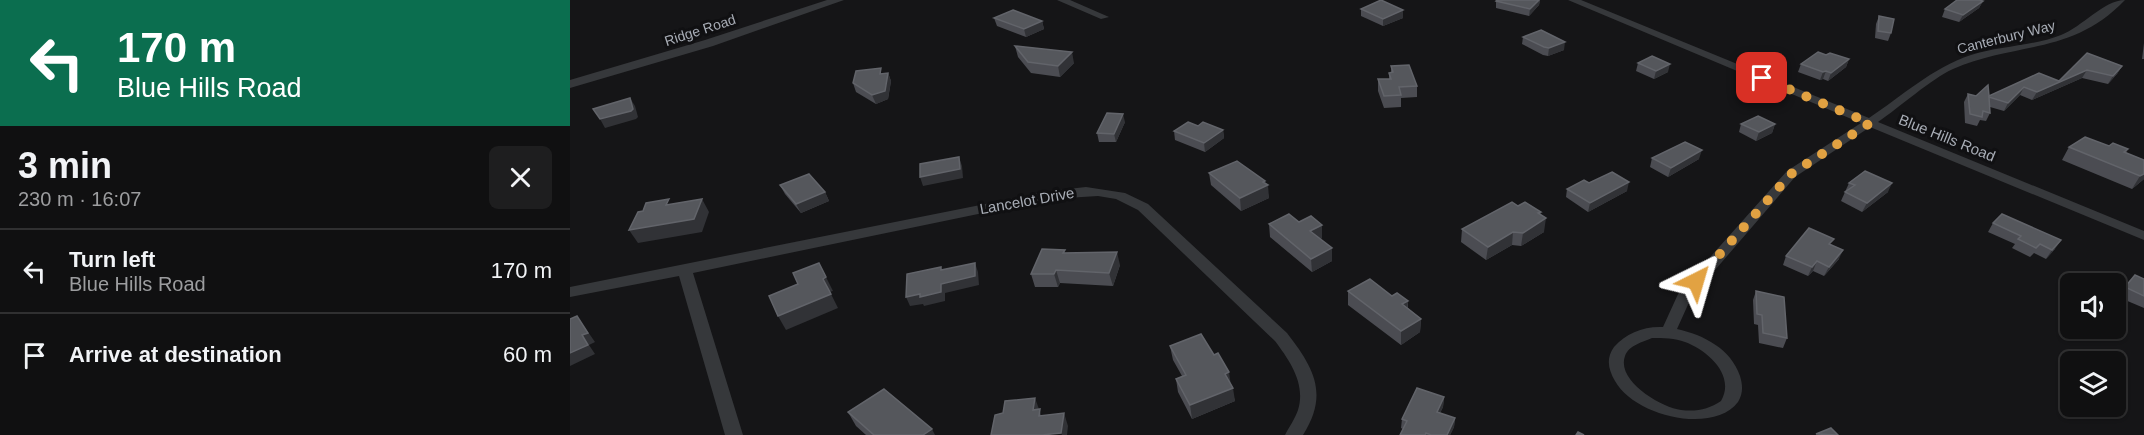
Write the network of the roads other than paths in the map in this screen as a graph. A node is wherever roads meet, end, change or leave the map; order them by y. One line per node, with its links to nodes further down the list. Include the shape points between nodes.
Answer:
1 (838, 0): 6 (street, Ridge Road)
2 (1062, 0): 5 (street)
3 (1573, 0): 7 (street, Blue Hills Road)
4 (2120, 0): 7 (street, Canterbury Way, via 2084,28 2063,38 1976,57 1947,68)
5 (1104, 17)
6 (570, 84)
7 (1870, 123): 8 (street, Blue Hills Road); 11 (street, Canterbury Way, via 1791,174 1684,296)
8 (2144, 236)
9 (684, 270): 10 (street, Lancelot Drive); 12 (street); 13 (street, Lancelot Drive, via 1050,195 1089,191 1120,195 1143,207 1195,253 1281,337 1300,361 1310,404)
10 (570, 292)
11 (1668, 332): 11 (street, via 1650,332 1623,344 1617,356 1623,383 1635,397 1672,415 1711,416 1725,408 1733,397 1735,383 1730,369 1705,344)
12 (734, 435)
13 (1294, 435)

